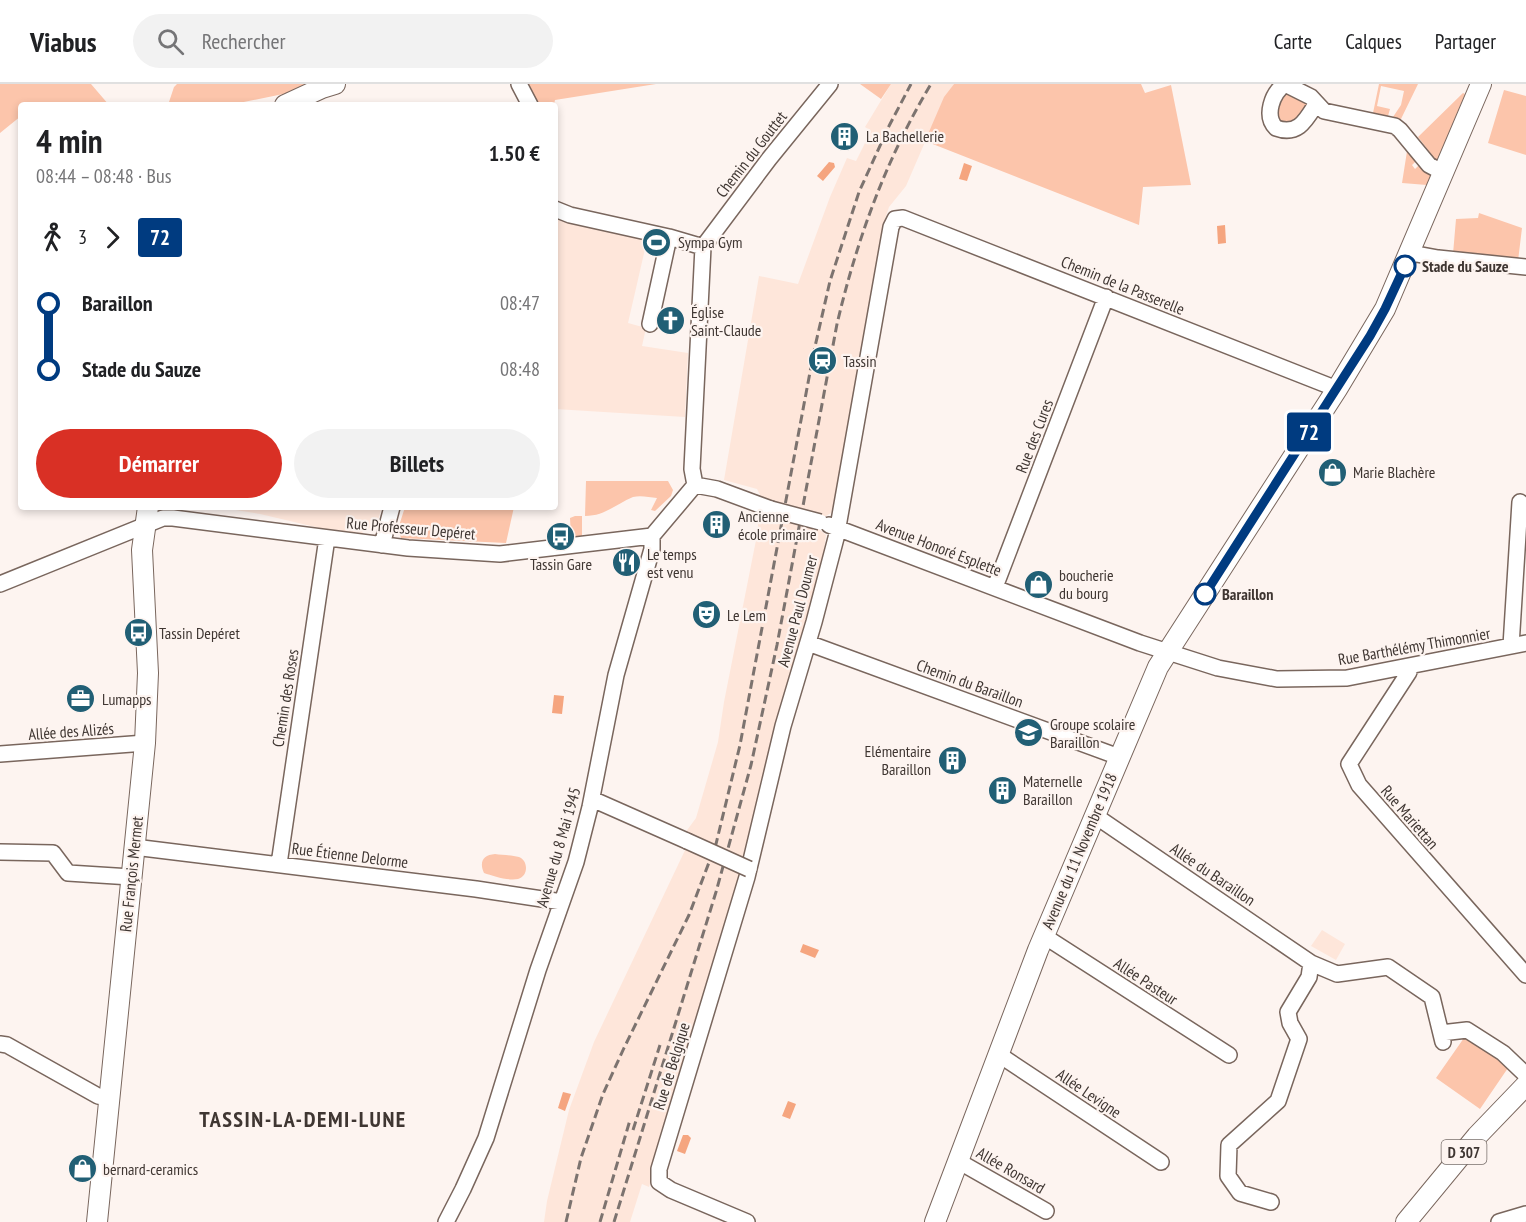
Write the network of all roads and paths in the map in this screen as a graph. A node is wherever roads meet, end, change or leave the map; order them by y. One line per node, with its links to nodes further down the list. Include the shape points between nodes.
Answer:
1 (336, 84): 6 (main road)
2 (519, 84): 7 (street)
3 (830, 84): 13 (street, Chemin du Gouttet)
4 (1285, 84): 8 (street, via 1305,93); 8 (street, via 1276,94 1269,113 1276,128 1287,130 1302,125)
5 (1481, 84): 9 (main road, Avenue du 11 Novembre 1918)
6 (292, 102)
7 (528, 102)
8 (1316, 104): 9 (street, via 1323,111 1395,126 1429,165)
9 (1444, 173): 14 (main road, Avenue du 11 Novembre 1918)
10 (558, 210): 12 (street)
11 (895, 219): 16 (street, Chemin de la Passerelle, via 903,218); 23 (street, Avenue Paul Doumer)
12 (669, 237): 13 (street); 17 (street)
13 (703, 247): 19 (street, via 692,469)
14 (1411, 253): 15 (street); 18 (main road, Avenue du 11 Novembre 1918, via 1385,309)
15 (1526, 267)
16 (1106, 297): 18 (street, Chemin de la Passerelle); 28 (street, Rue des Cures)
17 (650, 324)
18 (1337, 389): 31 (main road, Avenue du 11 Novembre 1918)
19 (695, 485): 23 (street, Avenue Honoré Esplette, bridge); 24 (street)
20 (1520, 502): 30 (street)
21 (391, 510): 26 (street)
22 (147, 516): 25 (street, Rue Professeur Depéret); 27 (street, Rue Professeur Depéret); 33 (main road, Rue François Mermet, via 142,550 148,652)
23 (837, 527): 28 (street, Avenue Honoré Esplette); 29 (street, Avenue Paul Doumer)
24 (652, 536): 26 (street, Rue Professeur Depéret, via 513,553); 36 (street, Avenue du 8 Mai 1945, via 652,549 616,675)
25 (327, 538): 26 (street, Rue Professeur Depéret); 40 (street, Chemin des Roses)
26 (382, 545)
27 (0, 584)
28 (995, 587): 31 (street, Avenue Honoré Esplette)
29 (808, 644): 35 (street, Chemin du Baraillon); 41 (street, Avenue Paul Doumer, via 783,726)
30 (1519, 645): 32 (street, Rue Barthélémy Thimonnier)
31 (1167, 651): 32 (street, Rue Barthélémy Thimonnier, via 1218,668 1277,679 1347,678); 35 (main road, Avenue du 11 Novembre 1918)
32 (1408, 667): 46 (street, Rue Mariettan, via 1409,672 1349,764 1359,785)
33 (145, 743): 34 (street, Allée des Alizés); 38 (main road, Rue François Mermet)
34 (0, 754)
35 (1119, 757): 37 (main road, Avenue du 11 Novembre 1918)
36 (592, 799): 41 (street, bridge); 43 (street, Avenue du 8 Mai 1945)
37 (1094, 815): 44 (main road, Avenue du 11 Novembre 1918); 45 (street, Allée du Baraillon)
38 (134, 847): 40 (street, Rue Étienne Delorme); 42 (main road, Rue François Mermet)
39 (0, 852): 42 (street, via 53,853 68,873)
40 (279, 864): 43 (street, Rue Étienne Delorme)
41 (749, 869): 61 (street, Rue de Belgique, via 659,1169 659,1182 670,1190)
42 (131, 877): 53 (main road, Rue François Mermet)
43 (562, 902): 60 (street, Avenue du 8 Mai 1945, via 489,1130)
44 (1044, 936): 48 (main road, Avenue du 11 Novembre 1918); 49 (street, Allée Pasteur)
45 (1311, 963): 50 (street, Allée du Baraillon, via 1338,974 1388,967 1432,997 1442,1038 1467,1030 1503,1053); 56 (street, via 1309,977 1288,1012 1299,1039 1278,1101 1229,1145 1228,1176 1240,1193)
46 (1526, 975)
47 (0, 1044): 53 (street, via 98,1096)
48 (998, 1054): 54 (main road, Avenue du 11 Novembre 1918); 55 (street, Allée Levigne)
49 (1229, 1055)
50 (1526, 1076)
51 (1526, 1086): 63 (main road, D 307)
52 (1526, 1092): 64 (main road, D 307, via 1470,1151)
53 (109, 1098): 59 (main road, Rue François Mermet)
54 (958, 1161): 57 (street, Allée Ronsard); 62 (main road, Avenue du 11 Novembre 1918)
55 (1161, 1162)
56 (1271, 1202)
57 (1046, 1211)
58 (1526, 1215): 65 (street)
59 (97, 1222)
60 (446, 1222)
61 (747, 1222)
62 (935, 1222)
63 (1406, 1222)
64 (1413, 1222)
65 (1499, 1222)

